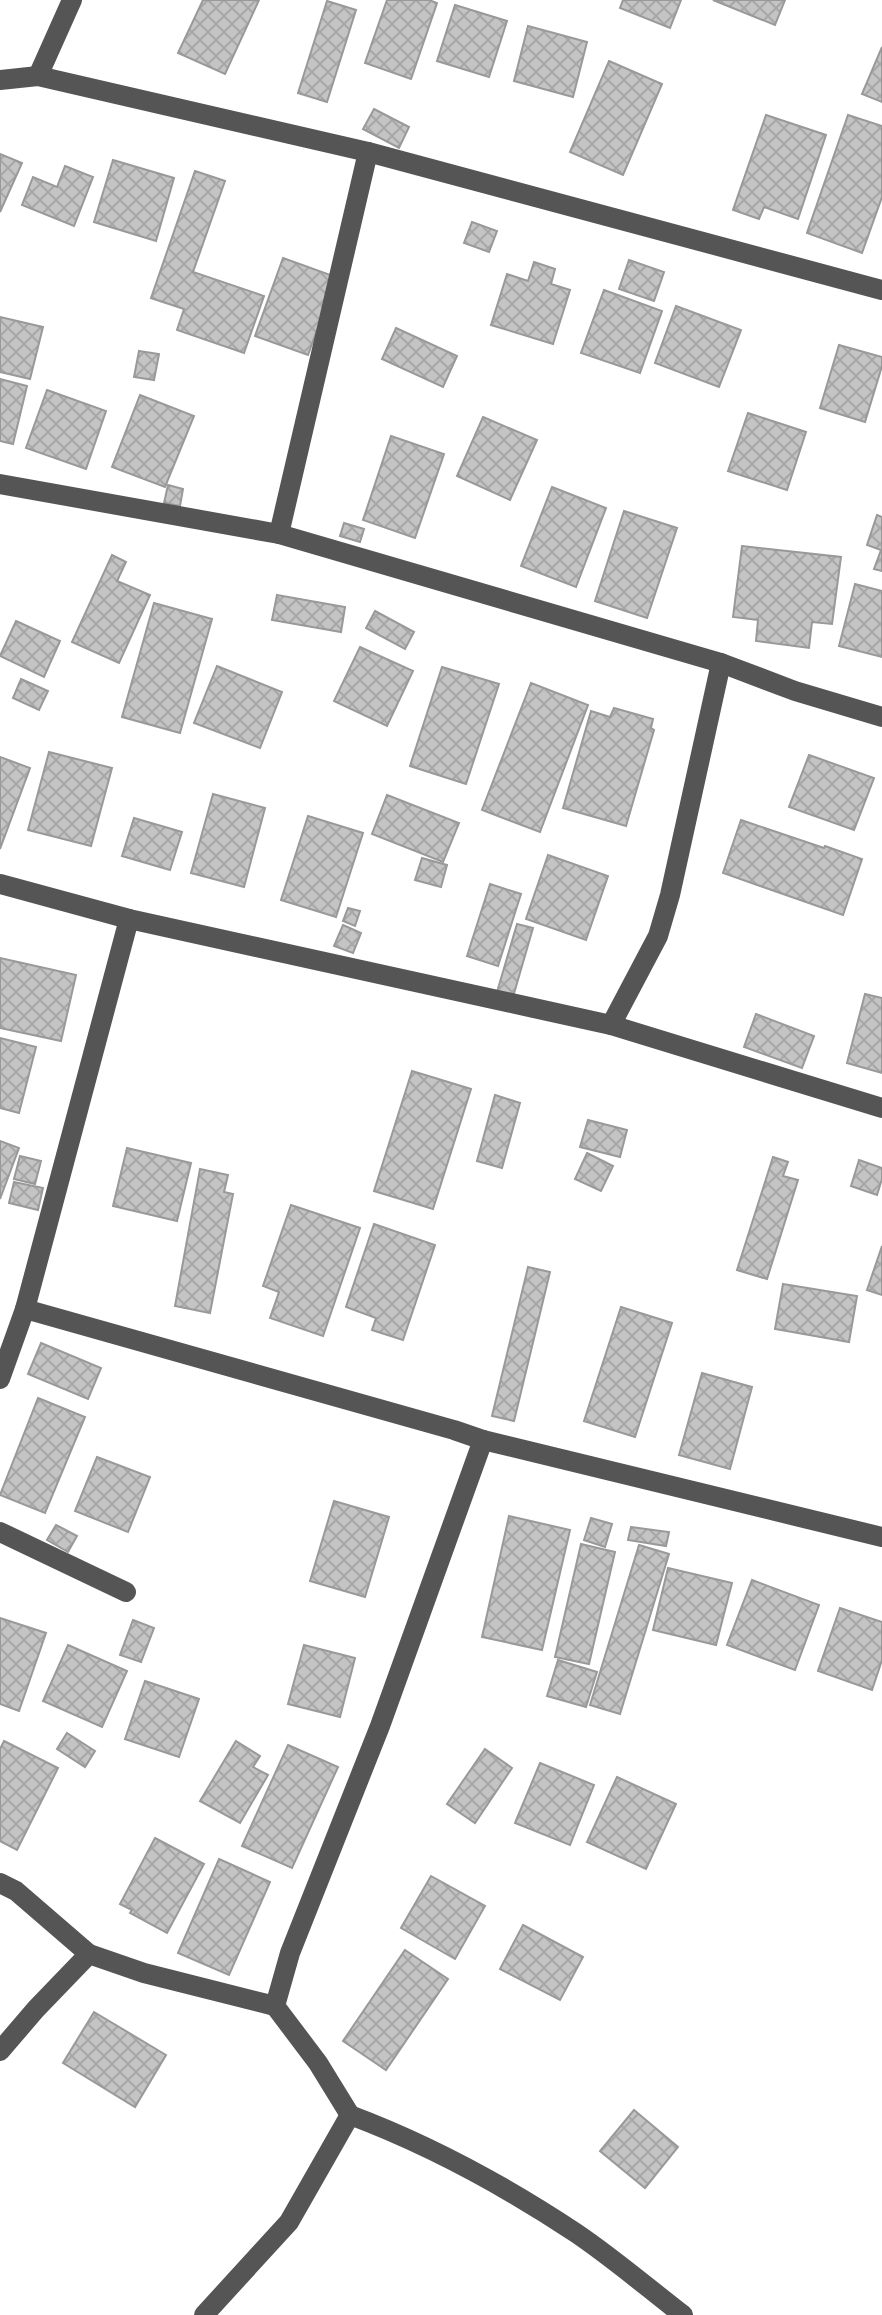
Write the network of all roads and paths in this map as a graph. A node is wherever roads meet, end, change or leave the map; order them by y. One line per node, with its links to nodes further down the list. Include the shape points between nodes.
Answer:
1 (72, 0): 2 (street)
2 (38, 76): 3 (street); 4 (street)
3 (0, 80)
4 (368, 152): 5 (street); 7 (street)
5 (882, 290)
6 (0, 484): 7 (street)
7 (279, 534): 8 (street)
8 (721, 663): 9 (street); 12 (street, via 658,936)
9 (882, 717)
10 (0, 884): 11 (street)
11 (129, 919): 12 (street); 14 (street)
12 (611, 1025): 13 (street)
13 (882, 1108)
14 (25, 1309): 15 (street); 16 (street)
15 (0, 1379)
16 (483, 1440): 18 (street); 22 (street, via 380,1726 290,1953)
17 (0, 1532): 19 (street)
18 (882, 1537)
19 (126, 1592)
20 (0, 1883): 21 (street)
21 (89, 1954): 22 (street); 23 (street)
22 (275, 2006): 24 (street)
23 (0, 2051)
24 (350, 2115): 25 (street, via 289,2222); 26 (street, via 414,2139 470,2169 578,2234)
25 (204, 2315)
26 (683, 2315)

